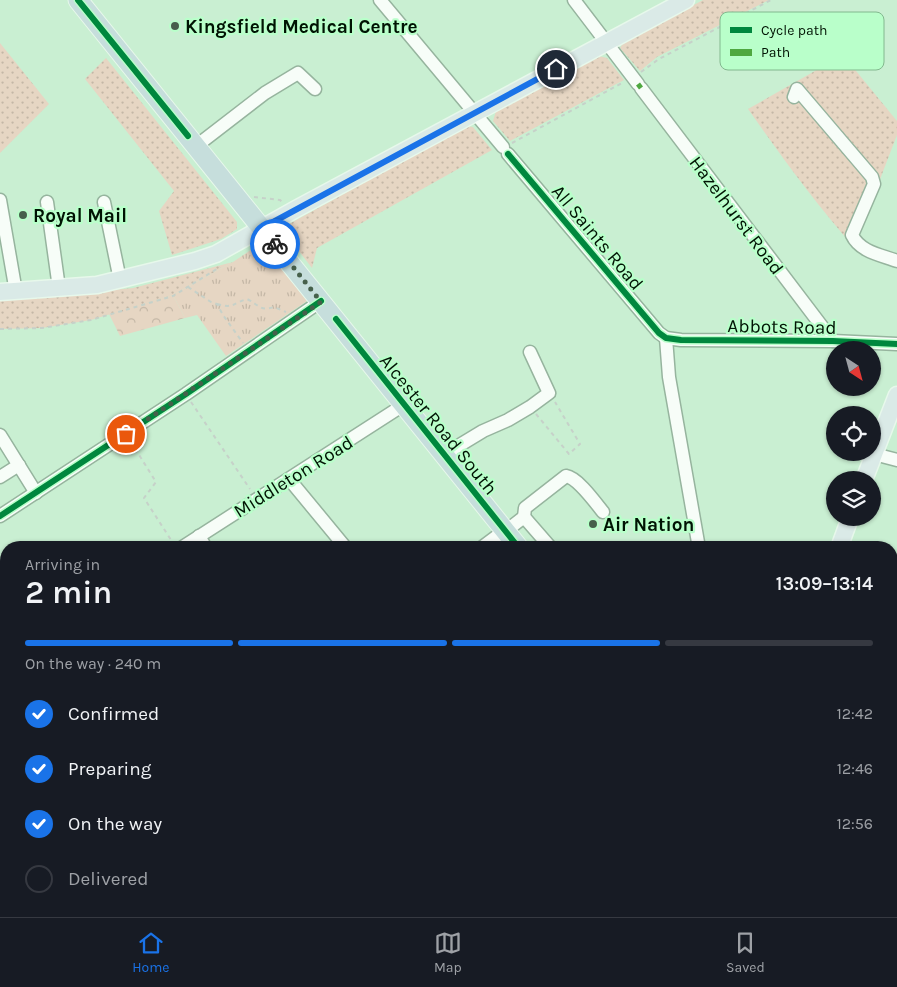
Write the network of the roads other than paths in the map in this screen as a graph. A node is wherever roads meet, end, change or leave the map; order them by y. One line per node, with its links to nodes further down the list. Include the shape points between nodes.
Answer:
1 (78, 0): 9 (highway, Alcester Road South)
2 (380, 0): 8 (street, All Saints Road)
3 (574, 0): 5 (street, Hazelhurst Road)
4 (686, 0): 5 (main road)
5 (606, 43): 8 (main road); 20 (street, Hazelhurst Road)
6 (315, 89): 9 (street, via 298,73 259,97)
7 (794, 97): 14 (street, via 797,89 872,177 874,184 852,236 856,244)
8 (475, 114): 13 (main road); 19 (street, All Saints Road)
9 (195, 147): 13 (highway, Alcester Road South)
10 (0, 200): 17 (street)
11 (47, 202): 16 (street)
12 (104, 202): 15 (street)
13 (262, 228): 15 (main road, via 195,262); 18 (highway, Alcester Road South)
14 (897, 261)
15 (120, 280): 16 (main road)
16 (59, 288): 17 (main road)
17 (8, 292)
18 (321, 302): 25 (highway, Alcester Road South); 34 (street)
19 (666, 338): 20 (street, Abbots Road); 47 (street, via 669,377)
20 (833, 341)
21 (881, 343): 22 (street, Abbots Road)
22 (897, 344)
23 (530, 352): 28 (street, via 549,393 508,420 482,431)
24 (897, 395): 27 (main road)
25 (405, 404): 28 (highway, Alcester Road South); 33 (street, Middleton Road)
26 (0, 435): 31 (street)
27 (881, 436)
28 (445, 454): 39 (highway, Alcester Road South)
29 (881, 456): 30 (street)
30 (897, 460)
31 (19, 465): 32 (street); 34 (street)
32 (0, 477)
33 (289, 479): 40 (street, Middleton Road); 43 (street)
34 (36, 493): 36 (street)
35 (603, 512): 37 (street, via 571,476 566,476 526,508)
36 (0, 516)
37 (524, 517): 39 (street); 46 (street)
38 (847, 526): 48 (main road)
39 (505, 531): 44 (street); 45 (highway, Alcester Road South)
40 (199, 536): 41 (street, Middleton Road); 42 (street)
41 (192, 541)
42 (202, 541)
43 (340, 541)
44 (490, 541)
45 (513, 541)
46 (545, 541)
47 (698, 541)
48 (842, 541)

